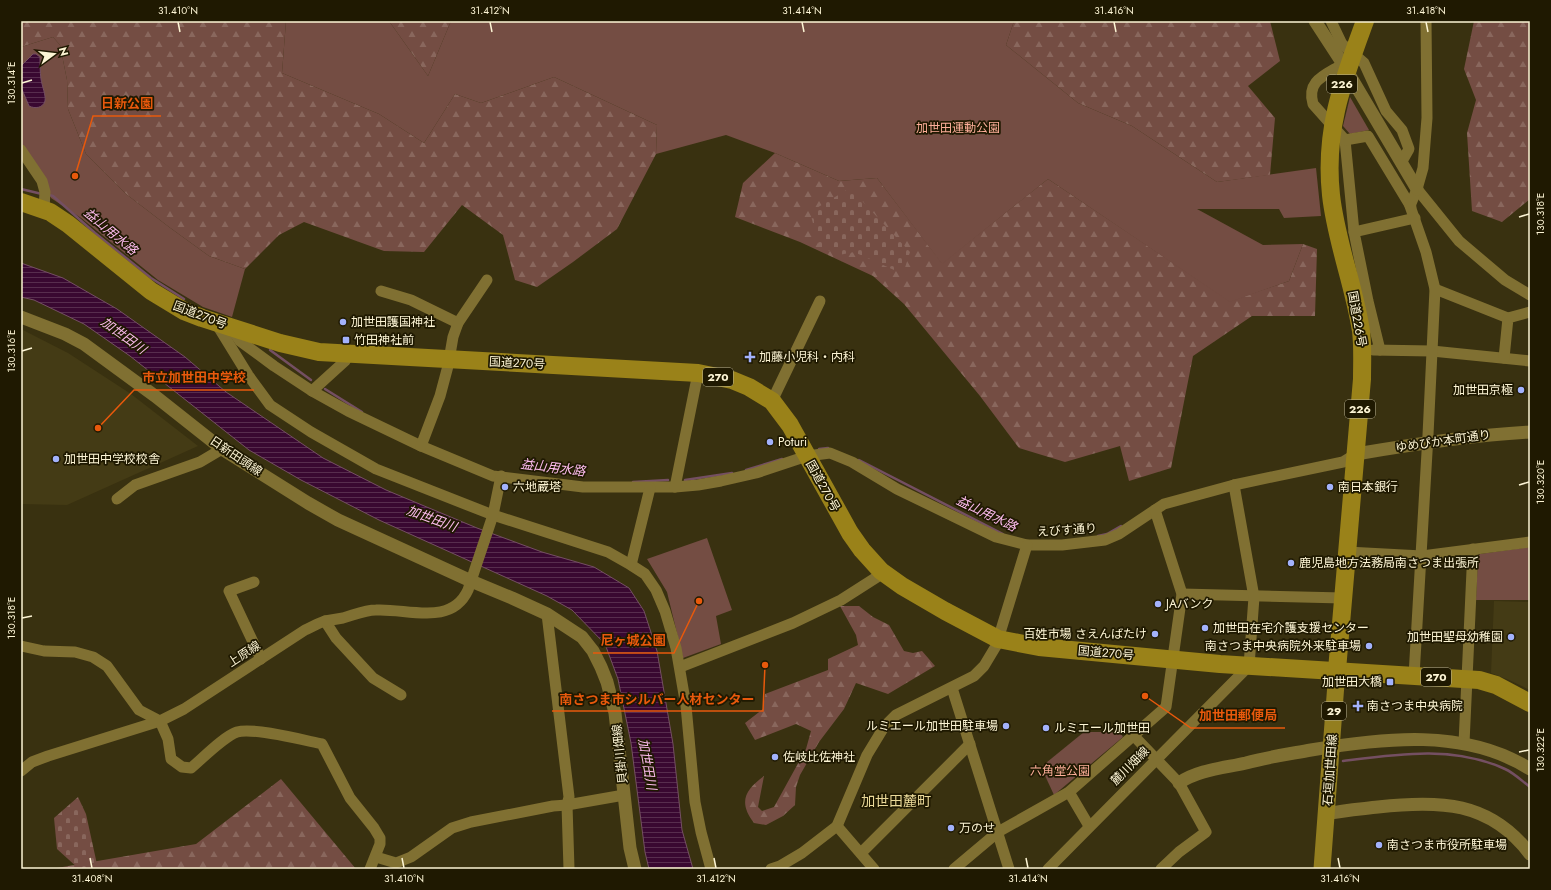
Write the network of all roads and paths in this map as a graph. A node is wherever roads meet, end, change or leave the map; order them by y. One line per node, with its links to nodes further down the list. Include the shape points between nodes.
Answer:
1 (1314, 21): 5 (street)
2 (1330, 21): 8 (street, via 1342,44 1364,63 1386,111 1402,130 1409,149)
3 (1364, 21): 25 (highway, 国道226号 / 226, via 1342,86 1334,120 1330,150 1331,196 1361,330)
4 (1426, 21): 9 (street, via 1427,118 1423,168)
5 (1342, 64): 6 (street, via 1315,82 1311,88 1311,96 1313,104); 8 (street)
6 (1345, 140): 12 (street, via 1368,136); 14 (street)
7 (21, 150): 10 (street, via 42,181)
8 (1401, 163): 9 (street)
9 (1417, 189): 12 (street); 18 (street, via 1459,241 1505,280)
10 (45, 201): 11 (highway, 国道270号 / 270); 24 (highway, 国道270号 / 270, via 68,224 151,291 184,311)
11 (21, 202)
12 (1411, 207): 13 (street)
13 (1415, 218): 14 (street); 16 (street)
14 (1354, 232): 25 (street, via 1368,301)
15 (487, 280): 23 (street)
16 (1435, 289): 22 (street); 26 (street)
17 (381, 291): 23 (street, via 411,300)
18 (1530, 295)
19 (820, 301): 33 (street)
20 (1529, 311): 22 (street)
21 (21, 317): 37 (street, 日新田頭線, via 84,344)
22 (1508, 318): 28 (street)
23 (458, 323): 29 (street)
24 (223, 324): 27 (highway, 国道270号 / 270, via 280,343 319,352); 32 (street, えびす通り, via 240,341); 46 (street, via 248,375 270,405 311,432 376,468)
25 (1372, 349): 26 (street); 38 (highway, 国道226号 / 226, via 1362,379)
26 (1432, 351): 28 (street); 35 (street)
27 (349, 354): 29 (highway, 国道270号 / 270); 32 (street, via 345,361)
28 (1504, 358): 30 (street)
29 (449, 360): 31 (highway, 国道270号 / 270); 36 (street, via 440,396)
30 (1530, 361)
31 (698, 373): 33 (highway, 国道270号 / 270, via 732,380); 43 (street)
32 (312, 391): 36 (street, えびす通り)
33 (772, 402): 39 (highway, 国道270号 / 270, via 790,425)
34 (1530, 432): 35 (street, ゆめぴか本町通り)
35 (1428, 442): 38 (street, ゆめぴか本町通り); 51 (street)
36 (421, 446): 40 (street, えびす通り, via 493,476)
37 (222, 449): 44 (street, via 200,462 135,485); 54 (street, 日新田頭線, via 338,520)
38 (1356, 454): 41 (street, えびす通り, via 1343,462); 50 (highway, 国道226号 / 226)
39 (807, 456): 43 (street, えびす通り, via 756,473); 48 (street, えびす通り, via 830,453 996,536); 53 (highway, 国道270号 / 270, via 850,533)
40 (502, 476): 42 (street, えびす通り, via 583,487); 46 (street, 上原線)
41 (1234, 485): 45 (street, えびす通り, via 1164,504); 57 (street)
42 (650, 488): 43 (street, えびす通り); 52 (street)
43 (675, 488)
44 (117, 499)
45 (1155, 510): 48 (street, えびす通り, via 1119,534 1105,540 1062,545); 56 (street)
46 (492, 518): 52 (street, via 608,552); 54 (street, 上原線)
47 (1530, 542): 49 (street)
48 (1027, 545): 61 (street)
49 (1473, 550): 51 (street); 69 (street)
50 (1347, 552): 51 (street); 58 (highway, 国道226号 / 226)
51 (1422, 556): 68 (street)
52 (631, 565): 66 (street, via 645,574 656,590 665,611)
53 (881, 571): 61 (highway, 国道270号 / 270, via 945,611); 66 (street, via 877,577 841,600 793,623)
54 (469, 578): 59 (street, 貝掛川畑線); 60 (street, 上原線, via 464,599 442,612 422,614 377,609)
55 (254, 582): 63 (street, via 229,590)
56 (1182, 594): 57 (street); 64 (street)
57 (1254, 596): 58 (street); 65 (street)
58 (1343, 598): 67 (highway, 国道226号 / 226)
59 (547, 614): 83 (street, 貝掛川畑線, via 582,637 601,666 615,713); 84 (street, via 569,797)
60 (324, 621): 63 (street, 上原線, via 305,630); 71 (street, via 373,678)
61 (998, 639): 64 (highway, 国道270号 / 270, via 1039,647); 70 (street, via 992,655 984,666 974,676)
62 (21, 646): 73 (street, via 44,651 75,652 93,657 107,666 139,710)
63 (261, 659): 73 (street, 上原線, via 184,709)
64 (1174, 659): 65 (highway, 国道270号 / 270); 74 (street, via 1166,707)
65 (1249, 666): 67 (highway, 国道270号 / 270); 78 (street, 麓川畑線)
66 (680, 667): 96 (street, via 695,802)
67 (1337, 670): 68 (highway, 国道270号 / 270); 77 (main road, 石垣加世田線 / 29)
68 (1414, 676): 69 (highway, 国道270号 / 270)
69 (1468, 679): 72 (highway, 国道270号 / 270, via 1496,685); 75 (street)
70 (952, 688): 76 (street); 86 (street, via 896,715 884,727 867,755)
71 (401, 695)
72 (1530, 703)
73 (160, 721): 80 (street, 上原線, via 48,756 32,762); 91 (street, via 168,739 171,759 186,768 194,765 230,736 244,731 322,744 350,798 380,838)
74 (1133, 736): 78 (street); 82 (street)
75 (1464, 743): 77 (street, via 1422,739 1379,742); 79 (street, via 1499,752)
76 (970, 744): 88 (street); 89 (street)
77 (1331, 750): 81 (street, via 1261,759 1195,775); 85 (main road, 石垣加世田線 / 29)
78 (1156, 760): 81 (street); 87 (street, 麓川畑線)
79 (1530, 769)
80 (21, 771)
81 (1179, 783): 101 (street, via 1206,832)
82 (1068, 792): 87 (street); 88 (street)
83 (624, 795): 84 (street); 95 (street, 貝掛川畑線)
84 (567, 805): 91 (street, via 471,822 452,828 411,857 396,863); 94 (street)
85 (1327, 810): 90 (street, via 1419,803 1461,807 1475,811 1501,826); 102 (main road, 石垣加世田線 / 29)
86 (837, 826): 89 (street); 92 (street)
87 (1089, 826): 100 (street, 麓川畑線)
88 (998, 832): 98 (street); 99 (street)
89 (861, 853): 97 (street)
90 (1530, 854)
91 (376, 857): 93 (street)
92 (778, 868)
93 (370, 869)
94 (569, 869)
95 (635, 869)
96 (711, 869)
97 (874, 869)
98 (954, 869)
99 (1009, 869)
100 (1048, 869)
101 (1161, 869)
102 (1322, 869)

